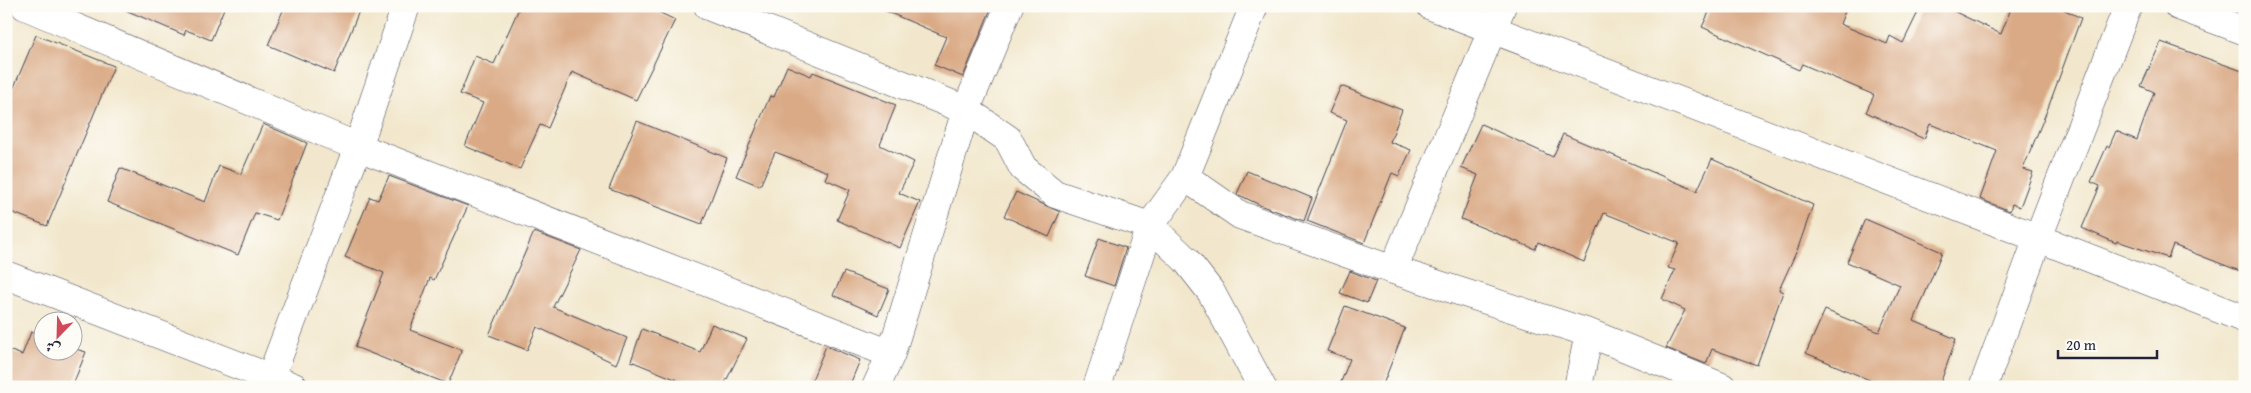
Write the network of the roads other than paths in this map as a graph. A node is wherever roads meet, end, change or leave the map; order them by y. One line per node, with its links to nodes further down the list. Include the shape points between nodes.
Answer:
1 (25, 6): 12 (street)
2 (406, 6): 12 (street)
3 (708, 6): 11 (street)
4 (1009, 6): 11 (street)
5 (1254, 6): 13 (street)
6 (1431, 6): 9 (street)
7 (2128, 6): 15 (street)
8 (2178, 6): 10 (street)
9 (1497, 18): 15 (street); 16 (street)
10 (2245, 31)
11 (966, 110): 14 (street, via 1008,139 1023,168 1055,194); 20 (street)
12 (358, 147): 20 (street); 21 (street)
13 (1185, 177): 14 (street); 16 (street, via 1240,215)
14 (1150, 226): 23 (street); 24 (street, via 1186,260 1211,292)
15 (2038, 238): 18 (street); 27 (street)
16 (1393, 270): 19 (street)
17 (6, 275): 21 (street)
18 (2245, 319)
19 (1588, 333): 25 (street); 26 (street)
20 (891, 354): 22 (street)
21 (277, 384)
22 (876, 387)
23 (1096, 387)
24 (1262, 387)
25 (1578, 387)
26 (1722, 387)
27 (1983, 387)

